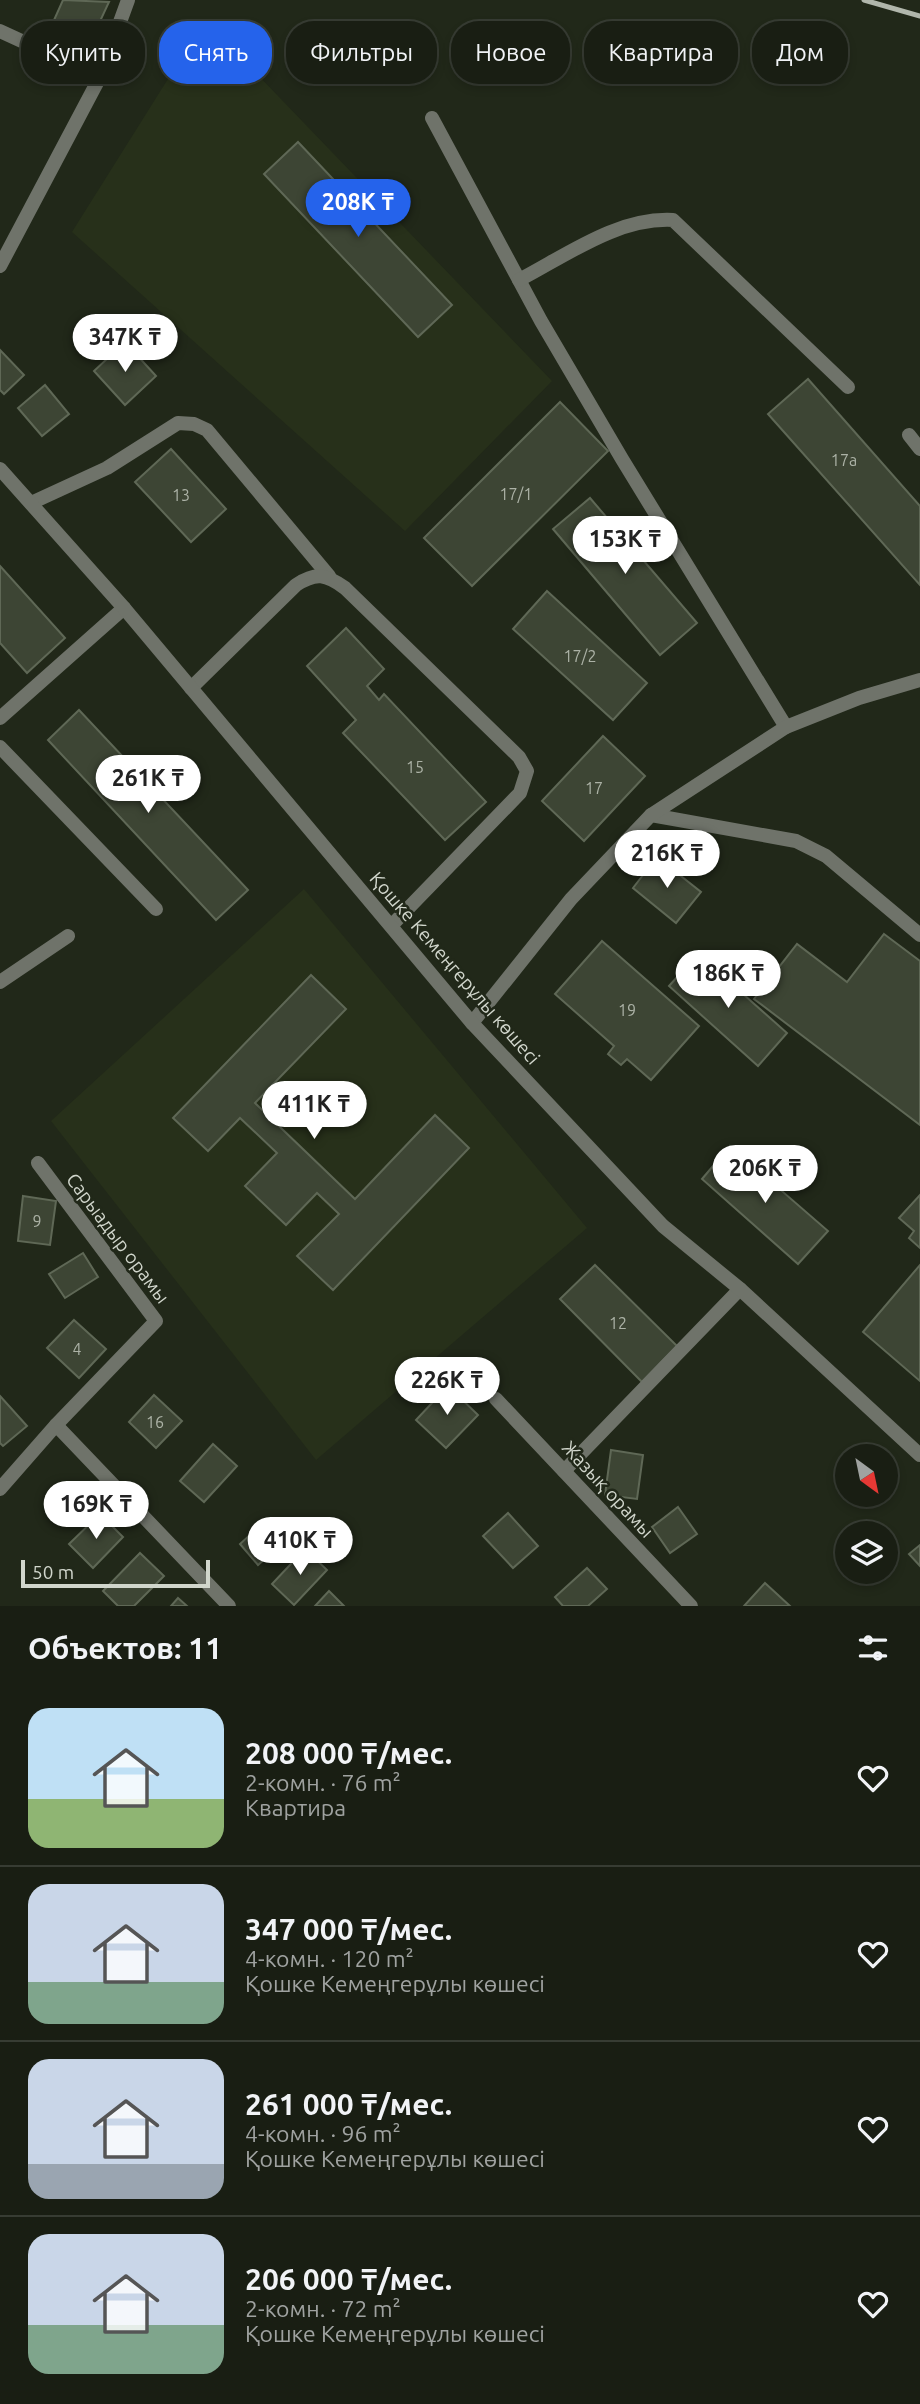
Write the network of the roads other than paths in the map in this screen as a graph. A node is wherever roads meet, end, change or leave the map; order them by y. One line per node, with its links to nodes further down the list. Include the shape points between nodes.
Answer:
1 (128, 0): 2 (street)
2 (120, 21)
3 (0, 31): 4 (street)
4 (21, 41)
5 (96, 84): 7 (street)
6 (432, 118): 8 (street)
7 (0, 266)
8 (519, 280): 9 (street, via 630,223 673,220); 19 (street)
9 (848, 387)
10 (909, 435): 11 (street)
11 (920, 449)
12 (0, 469): 13 (street, Қошке Кемеңгерұлы көшесі)
13 (31, 503): 14 (street, via 107,468 178,423 194,424 207,430); 15 (street, Қошке Кемеңгерұлы көшесі)
14 (329, 576): 17 (street, via 312,575 296,585); 23 (street, via 519,757 527,771 520,793)
15 (124, 608): 17 (street, Қошке Кемеңгерұлы көшесі); 18 (street)
16 (920, 680): 19 (street)
17 (191, 688): 23 (street, Қошке Кемеңгерұлы көшесі)
18 (0, 718)
19 (786, 727): 21 (street)
20 (0, 747): 22 (street)
21 (651, 815): 24 (street, via 796,841 826,856); 27 (street, via 571,899)
22 (156, 909)
23 (392, 925): 27 (street, Қошке Кемеңгерұлы көшесі)
24 (920, 935)
25 (68, 936): 26 (street)
26 (0, 982)
27 (472, 1023): 29 (street, Қошке Кемеңгерұлы көшесі, via 663,1226)
28 (38, 1163): 31 (street, Сарыадыр орамы, via 156,1321)
29 (740, 1289): 32 (street, Қошке Кемеңгерұлы көшесі); 33 (street)
30 (496, 1399): 33 (street, Жазық орамы)
31 (55, 1424): 34 (street, Сарыадыр орамы); 35 (street)
32 (920, 1455)
33 (564, 1471): 36 (street, Жазық орамы)
34 (0, 1489)
35 (229, 1606)
36 (691, 1606)

